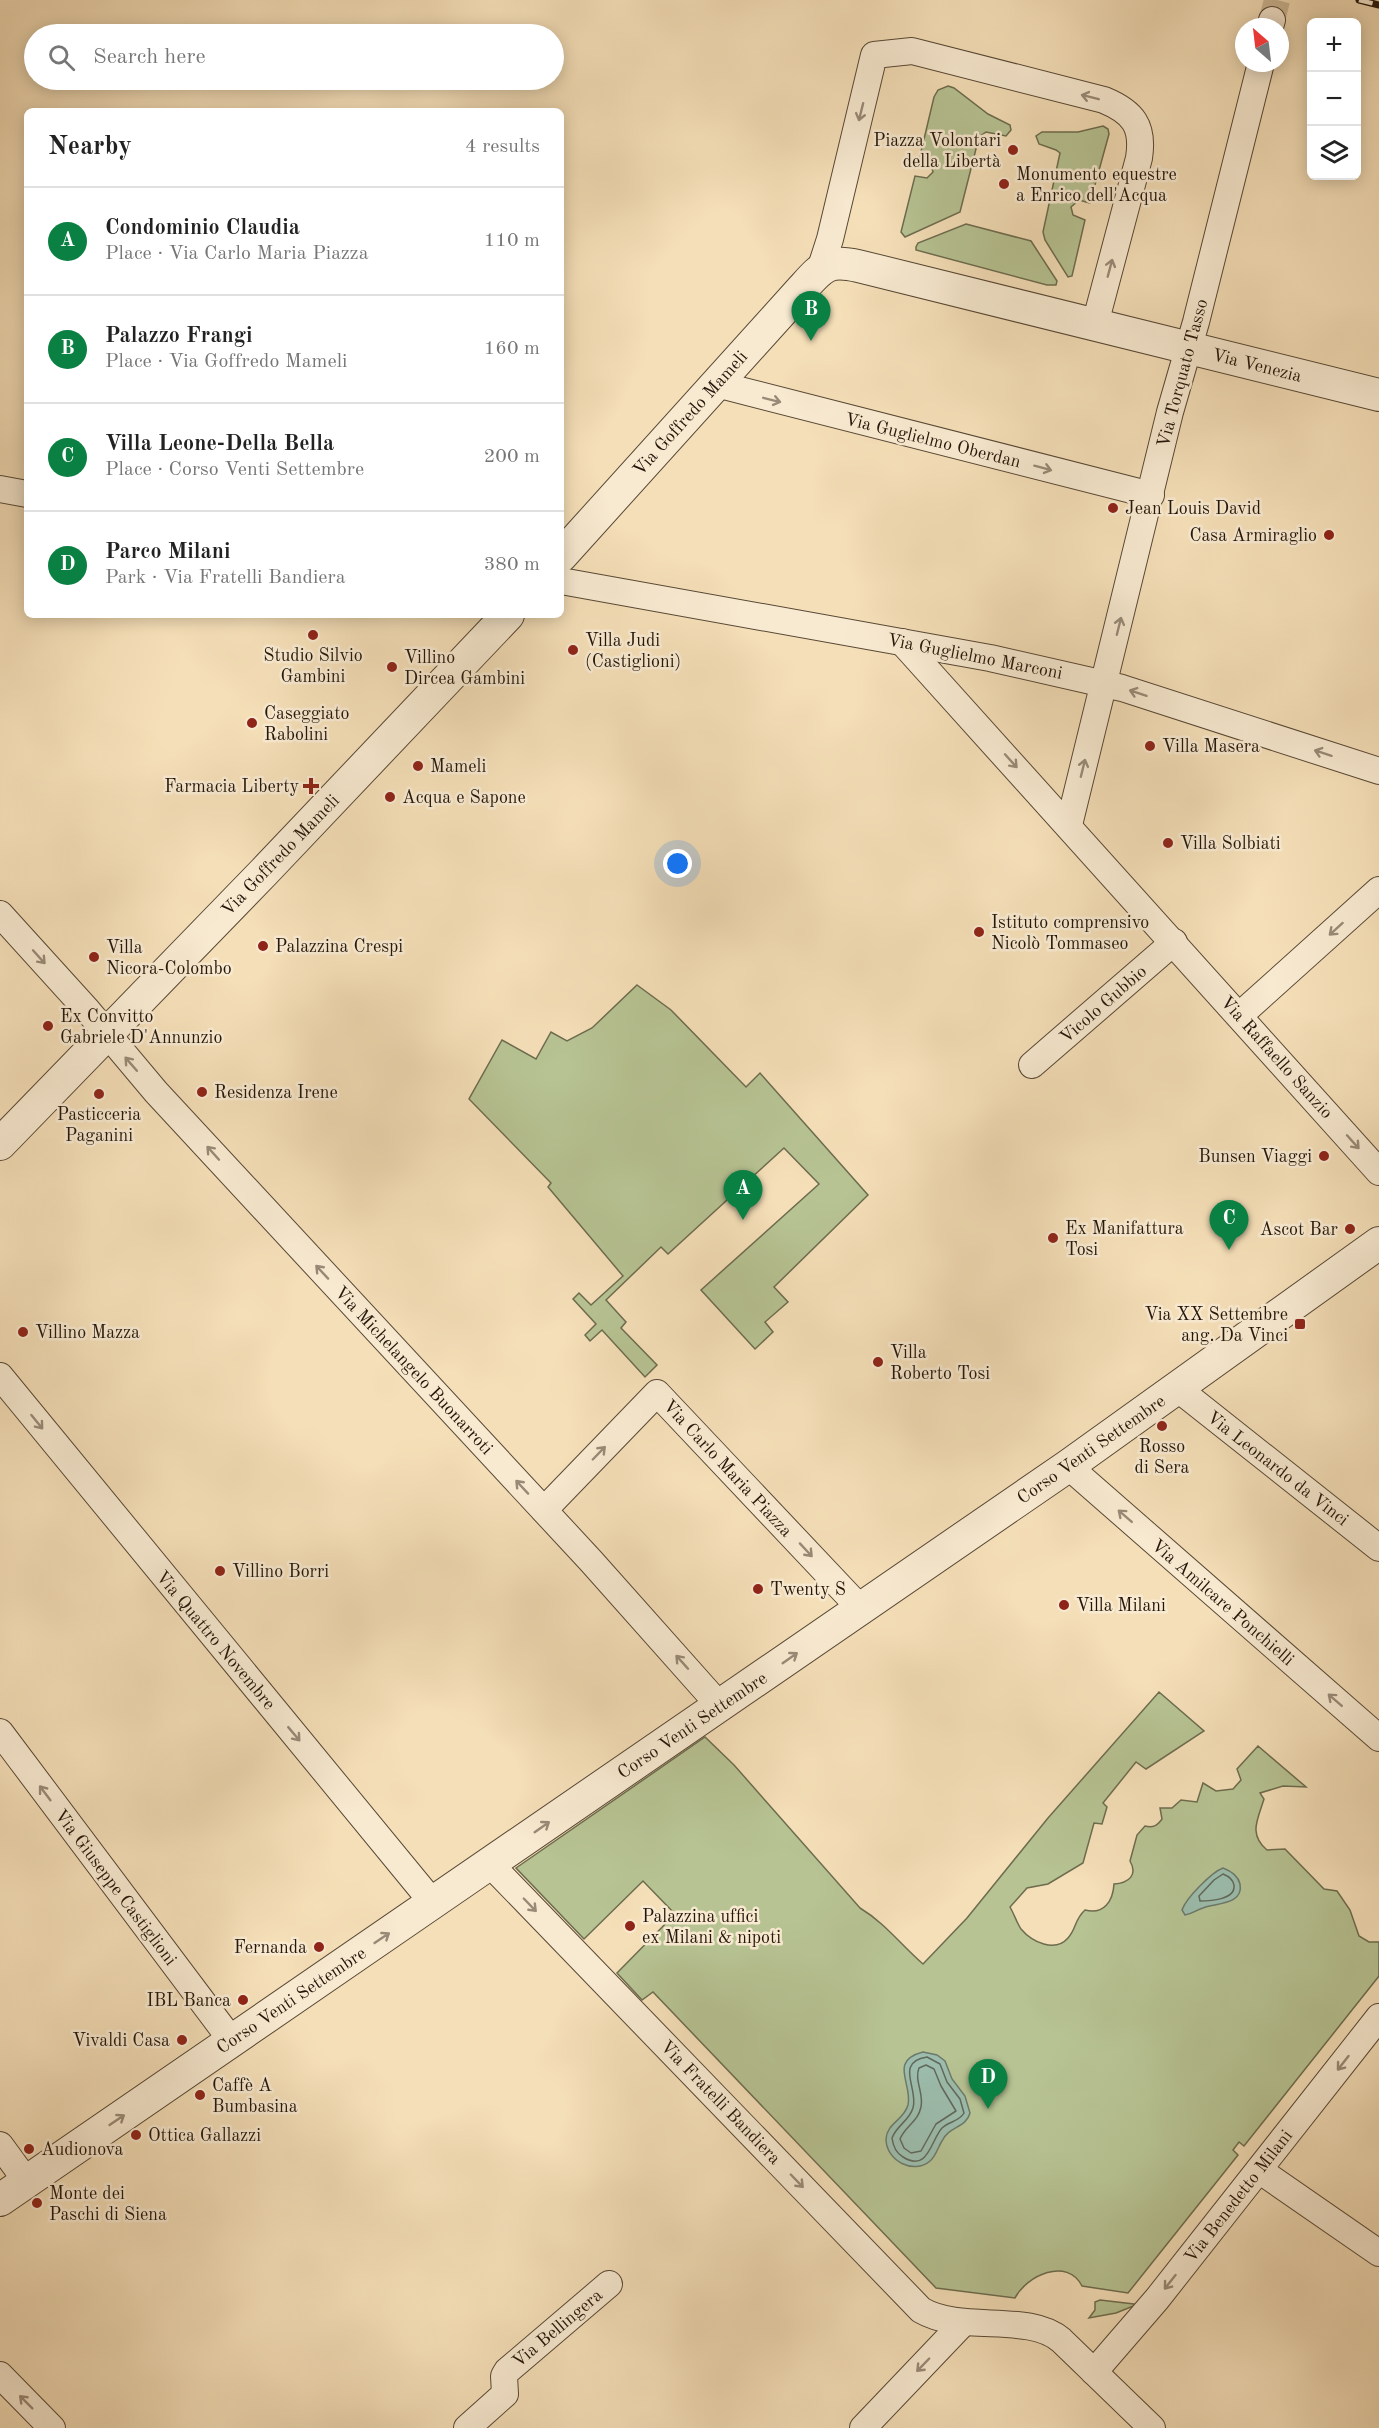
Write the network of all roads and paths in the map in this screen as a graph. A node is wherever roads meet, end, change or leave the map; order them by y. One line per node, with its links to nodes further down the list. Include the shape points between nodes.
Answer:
1 (1259, 72): 4 (street, Via Torquato Tasso)
2 (820, 270): 3 (street, via 842,262); 3 (street, one-way to 2, via 1139,158 1140,140 1134,120 1123,109 1104,100 912,51 874,55); 5 (street, Via Goffredo Mameli)
3 (1095, 324): 4 (street, Via Venezia)
4 (1189, 349): 6 (street, Via Venezia); 9 (street, Via Torquato Tasso)
5 (716, 384): 9 (street, Via Guglielmo Oberdan, one-way to 9); 10 (street, Via Goffredo Mameli)
6 (1379, 395)
7 (0, 489): 8 (street)
8 (24, 493)
9 (1151, 495): 16 (street, Via Torquato Tasso, one-way to 9)
10 (564, 553)
11 (564, 582): 13 (street, Via Guglielmo Marconi)
12 (505, 618): 23 (street, Via Goffredo Mameli)
13 (902, 642): 14 (street, Via Guglielmo Marconi); 15 (street, Via Raffaello Sanzio)
14 (990, 658): 15 (street, via 955,663 944,672); 16 (street, Via Guglielmo Marconi)
15 (940, 682): 18 (street, Via Raffaello Sanzio, one-way to 18)
16 (1105, 683): 17 (street, Via Guglielmo Marconi, one-way to 16); 18 (street, Via Torquato Tasso, one-way to 16)
17 (1379, 771)
18 (1069, 825): 21 (street, Via Raffaello Sanzio)
19 (1379, 890): 22 (street, one-way to 22)
20 (0, 914): 23 (street, Via Michelangelo Buonarroti, one-way to 23)
21 (1174, 942): 22 (street, Via Raffaello Sanzio); 24 (street, Vicolo Gubbio)
22 (1240, 1015): 26 (street, Via Raffaello Sanzio, one-way to 26)
23 (107, 1035): 25 (street, Via Goffredo Mameli); 31 (street, Via Michelangelo Buonarroti, one-way to 23)
24 (1032, 1065)
25 (0, 1144)
26 (1379, 1172)
27 (1379, 1244): 29 (street, Corso Venti Settembre)
28 (0, 1376): 38 (street, Via Quattro Novembre, one-way to 38)
29 (1177, 1388): 30 (street, Corso Venti Settembre); 32 (street, Via Leonardo da Vinci)
30 (1068, 1466): 33 (street, Corso Venti Settembre); 36 (street, Via Amilcare Ponchielli, one-way to 30)
31 (544, 1510): 33 (street, Via Carlo Maria Piazza, one-way to 33, via 657,1393); 34 (street, Via Michelangelo Buonarroti, one-way to 31)
32 (1379, 1548)
33 (861, 1609): 34 (street, Corso Venti Settembre, one-way to 33)
34 (720, 1706): 37 (street, Corso Venti Settembre, one-way to 34)
35 (0, 1732): 40 (street, Via Giuseppe Castiglioni, one-way to 35)
36 (1379, 1738)
37 (489, 1863): 38 (street, Corso Venti Settembre); 47 (street, Via Fratelli Bandiera, one-way to 47, via 921,2310 931,2316)
38 (433, 1903): 40 (street, Corso Venti Settembre, one-way to 38)
39 (1379, 2017): 42 (street, Via Benedetto Milani, one-way to 42)
40 (232, 2041): 43 (street, Corso Venti Settembre, one-way to 40)
41 (0, 2145): 43 (street)
42 (1259, 2170): 45 (street); 48 (street, Via Benedetto Milani, one-way to 48)
43 (27, 2182): 44 (street, Corso Venti Settembre)
44 (0, 2200)
45 (1379, 2253)
46 (609, 2284): 51 (street, Via Bellingera, via 507,2371 505,2394)
47 (964, 2322): 48 (street, Via Fratelli Bandiera, via 1042,2329 1054,2335); 52 (street, one-way to 52)
48 (1094, 2372): 53 (street, Via Fratelli Bandiera)
49 (0, 2376): 50 (street, one-way to 49)
50 (52, 2428)
51 (467, 2428)
52 (863, 2428)
53 (1152, 2428)

